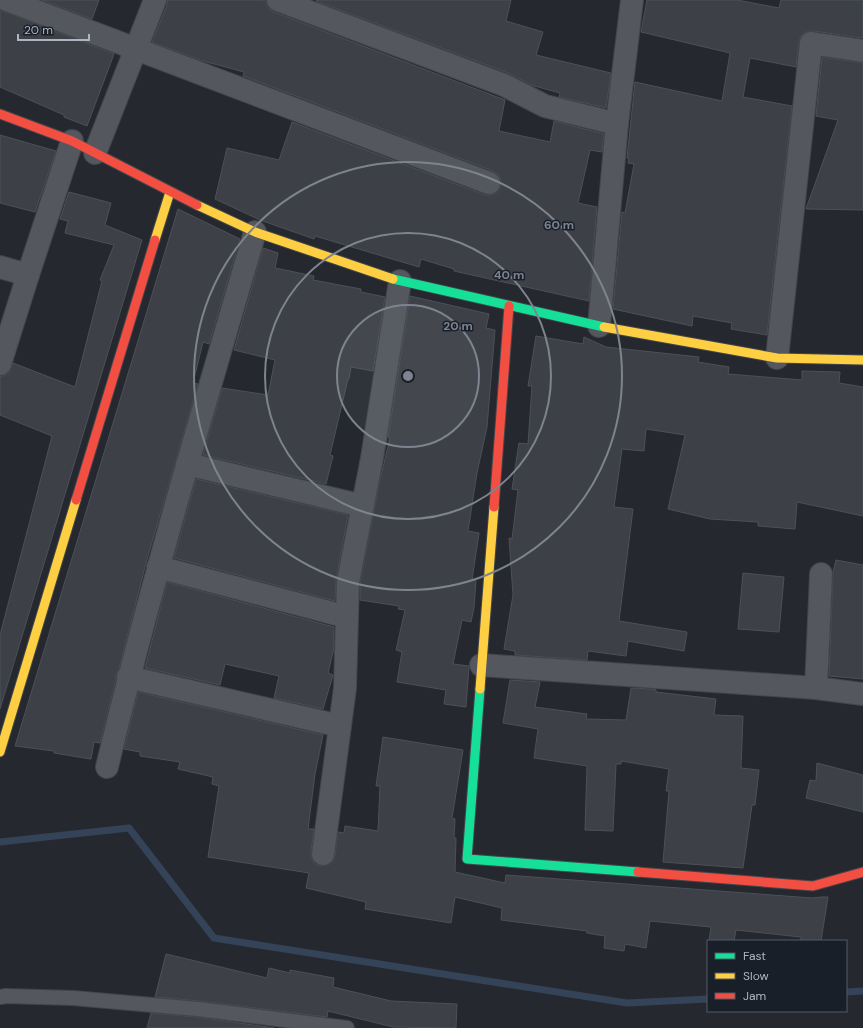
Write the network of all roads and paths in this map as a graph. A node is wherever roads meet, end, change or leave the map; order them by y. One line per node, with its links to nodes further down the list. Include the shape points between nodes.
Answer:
1 (7, 0): 5 (street)
2 (155, 0): 5 (street)
3 (278, 0): 8 (street, via 504,85 545,106)
4 (632, 0): 8 (street)
5 (136, 50): 10 (street); 11 (street)
6 (863, 51): 19 (street, via 811,43)
7 (0, 114): 9 (street)
8 (618, 124): 18 (street)
9 (72, 141): 10 (street); 15 (street)
10 (95, 153): 12 (street)
11 (489, 183)
12 (170, 192): 13 (street); 32 (street)
13 (255, 232): 16 (street); 22 (street)
14 (0, 267): 15 (street)
15 (28, 275): 21 (street)
16 (400, 282): 17 (street); 23 (street)
17 (509, 306): 18 (street); 27 (street)
18 (600, 326): 19 (street)
19 (777, 358): 20 (street)
20 (863, 360)
21 (0, 364)
22 (187, 464): 23 (street); 24 (street)
23 (363, 506): 26 (street, via 348,582)
24 (158, 567): 26 (street); 28 (street)
25 (821, 574): 29 (street)
26 (347, 617): 31 (street, via 345,688)
27 (481, 665): 29 (street); 35 (street, via 467,859 812,886)
28 (128, 677): 31 (street); 33 (street)
29 (816, 688): 30 (street)
30 (863, 694)
31 (340, 726): 34 (street)
32 (0, 752)
33 (107, 767)
34 (323, 854)
35 (863, 872)
36 (0, 997): 37 (lane, via 73,998 198,1009)
37 (347, 1028)

